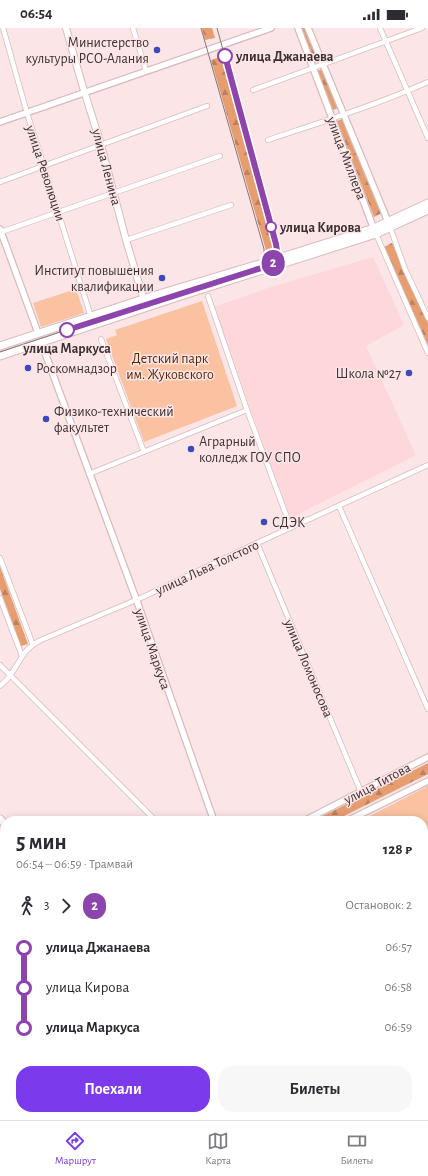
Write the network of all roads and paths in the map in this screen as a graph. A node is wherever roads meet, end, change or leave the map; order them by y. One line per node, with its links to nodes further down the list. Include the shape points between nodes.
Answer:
1 (3, 28): 18 (street, улица Революции)
2 (66, 28): 16 (main road, улица Ленина)
3 (133, 28): 12 (street)
4 (271, 28): 12 (street)
5 (298, 28): 11 (street, улица Миллера)
6 (308, 28): 10 (street, улица Миллера)
7 (380, 28): 9 (street)
8 (422, 28): 9 (street)
9 (385, 42): 10 (street); 15 (street)
10 (323, 64): 11 (street); 19 (street, улица Миллера)
11 (313, 68): 14 (street); 20 (street, улица Миллера)
12 (146, 71): 16 (street)
13 (428, 82): 15 (street)
14 (253, 90)
15 (407, 91): 19 (street); 22 (street)
16 (84, 92): 18 (street); 24 (main road, улица Ленина)
17 (207, 106): 24 (street)
18 (27, 112): 21 (street); 26 (street, улица Революции)
19 (343, 114): 20 (street); 33 (street, улица Миллера)
20 (333, 118): 23 (street); 35 (street, улица Миллера)
21 (0, 122)
22 (428, 138)
23 (268, 140)
24 (101, 145): 26 (street); 28 (main road, улица Ленина)
25 (220, 156): 28 (street)
26 (44, 166): 27 (street); 32 (street, улица Революции)
27 (0, 182)
28 (114, 193): 32 (street); 36 (main road, улица Ленина)
29 (428, 203): 33 (main road)
30 (231, 205): 36 (street)
31 (428, 210): 33 (main road)
32 (59, 212): 34 (street); 40 (street, улица Революции)
33 (389, 224): 35 (main road); 41 (street, улица Миллера, via 405,269)
34 (1, 231): 42 (street, улица Маркуса)
35 (375, 231): 38 (main road); 39 (main road); 46 (street, улица Миллера)
36 (126, 240): 38 (main road, улица Ленина)
37 (208, 296): 48 (street)
38 (144, 299): 39 (main road, улица Ленина); 40 (main road)
39 (146, 307): 44 (main road)
40 (91, 317): 42 (main road)
41 (428, 318)
42 (38, 333): 44 (main road, улица Маркуса); 45 (main road)
43 (101, 339): 49 (street)
44 (41, 342): 47 (main road); 52 (street, улица Маркуса)
45 (0, 346)
46 (428, 352)
47 (0, 356)
48 (247, 410): 49 (street); 54 (street)
49 (144, 452): 52 (street)
50 (427, 466): 51 (street); 53 (street, улица Льва Толстого)
51 (428, 473)
52 (89, 474): 58 (street, улица Маркуса)
53 (339, 506): 54 (street, улица Льва Толстого); 64 (street)
54 (291, 528): 55 (street, улица Льва Толстого)
55 (257, 543): 58 (street, улица Льва Толстого); 67 (street, улица Ломоносова)
56 (0, 558): 59 (street)
57 (0, 598): 60 (street)
58 (136, 600): 59 (street, улица Льва Толстого); 69 (street, улица Маркуса)
59 (33, 644): 60 (street, улица Льва Толстого)
60 (22, 656): 62 (street, улица Льва Толстого)
61 (0, 665): 62 (street)
62 (11, 675): 63 (street, улица Льва Толстого); 68 (street)
63 (0, 686)
64 (428, 709)
65 (428, 757): 67 (street, улица Титова)
66 (428, 781): 71 (street, улица Титова)
67 (361, 792): 70 (street, улица Титова)
68 (151, 816)
69 (212, 816)
70 (314, 816)
71 (357, 816)

